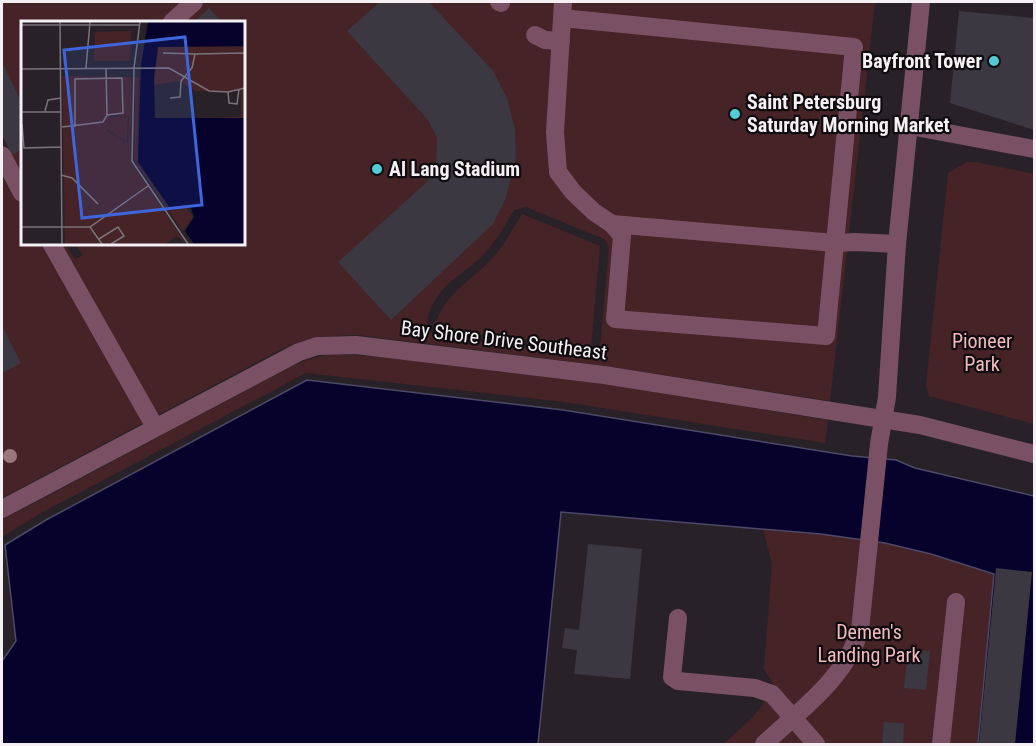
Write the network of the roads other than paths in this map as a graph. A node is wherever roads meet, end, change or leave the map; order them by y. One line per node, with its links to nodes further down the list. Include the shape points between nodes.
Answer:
1 (194, 2): 4 (street)
2 (921, 2): 7 (street)
3 (562, 10): 6 (street); 12 (street, via 854,47)
4 (173, 21)
5 (535, 35): 6 (street)
6 (561, 41): 11 (street, via 555,132 558,172 573,192)
7 (910, 126): 8 (street); 14 (street)
8 (1035, 148)
9 (2, 155): 10 (street)
10 (21, 190)
11 (612, 224): 12 (street); 12 (street, via 622,236 615,319 826,336)
12 (835, 243): 14 (street)
13 (52, 244): 16 (street)
14 (897, 244): 15 (street)
15 (883, 419): 16 (street, Bay Shore Drive Southeast, via 604,375 337,344 299,352); 17 (street, Bay Shore Drive Southeast); 21 (street, via 864,605 856,645 831,680)
16 (155, 427): 18 (street, Bay Shore Drive Southeast)
17 (1035, 453)
18 (2, 509)
19 (956, 602): 24 (street)
20 (678, 618): 21 (street, via 672,677 678,681 755,688 772,694)
21 (794, 717): 22 (street); 23 (street)
22 (764, 744)
23 (816, 744)
24 (941, 744)

